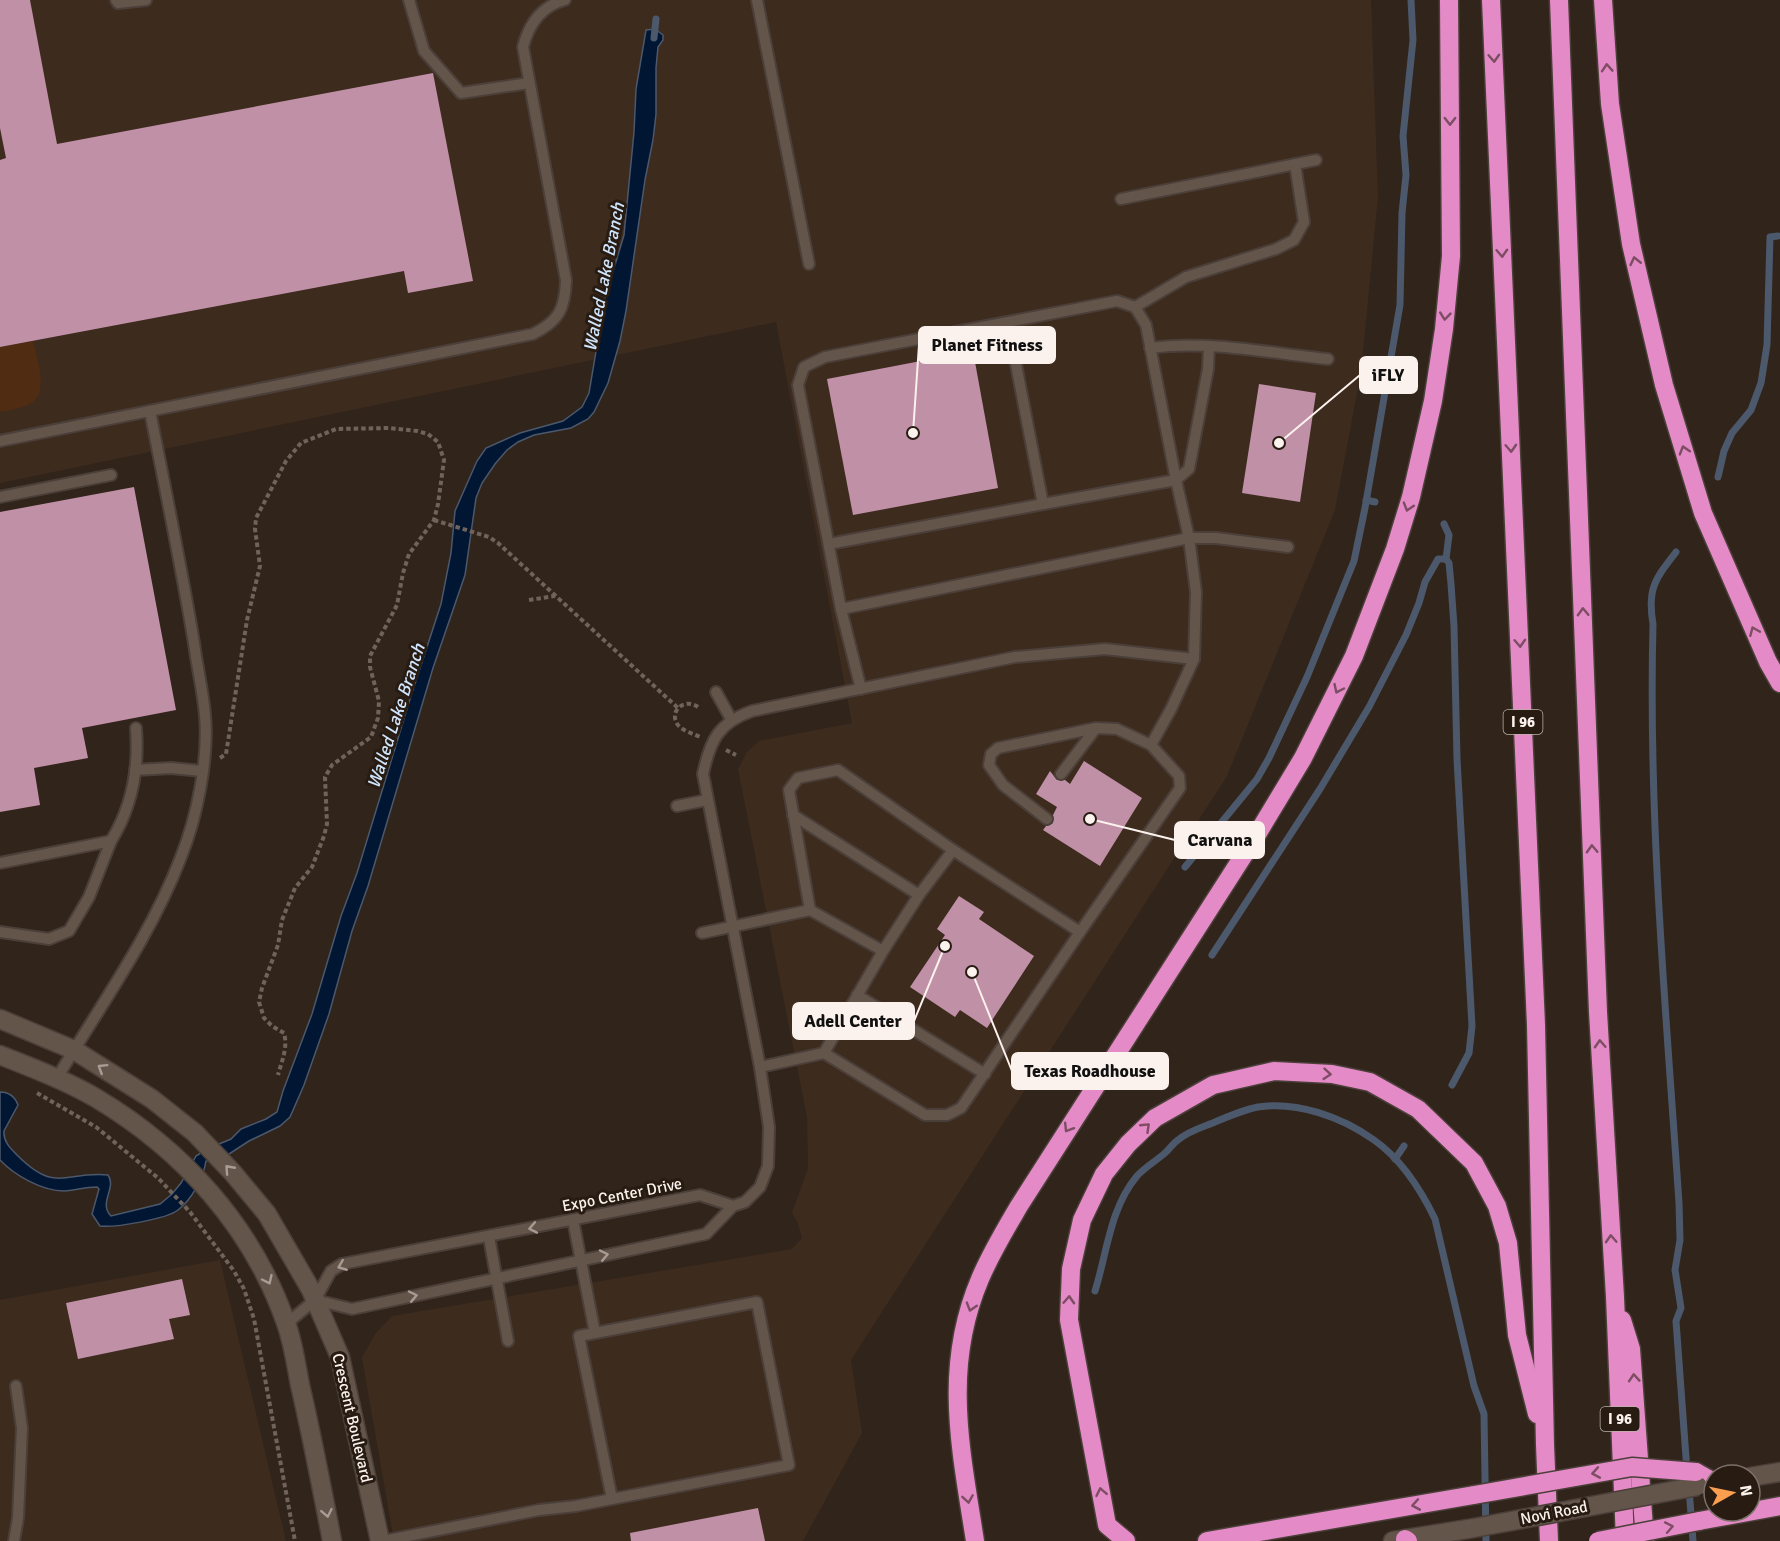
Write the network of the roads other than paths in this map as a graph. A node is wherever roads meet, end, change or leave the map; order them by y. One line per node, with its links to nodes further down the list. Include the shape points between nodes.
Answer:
1 (116, 0): 2 (lane)
2 (146, 0)
3 (409, 0): 10 (lane, via 424,51 460,93)
4 (565, 0): 10 (lane, via 535,17 527,31 523,47)
5 (757, 0): 14 (lane)
6 (1449, 0): 85 (highway, one-way to 85, via 1451,256 1433,401 1411,497 1354,656 1303,758 1019,1206 979,1281 959,1358 956,1393)
7 (1491, 0): 74 (highway, I 96, one-way to 74, via 1536,1025)
8 (1559, 0): 68 (highway, I 96, one-way to 8, via 1598,1012)
9 (1603, 0): 31 (highway, one-way to 9, via 1703,513 1664,385 1631,243 1610,104)
10 (530, 83): 20 (lane, via 566,280 560,314 549,327 533,334)
11 (1316, 160): 12 (lane)
12 (1295, 164): 13 (lane); 15 (lane, via 1304,222 1294,240 1186,277)
13 (1121, 199)
14 (808, 264)
15 (1135, 307): 16 (lane, via 1117,301); 18 (lane, via 1146,325)
16 (1008, 323): 25 (lane); 27 (lane, via 825,357 804,367 798,385)
17 (1209, 346): 18 (lane); 19 (lane); 23 (lane, via 1190,469)
18 (1150, 348): 23 (lane)
19 (1328, 359)
20 (150, 411): 21 (lane); 39 (lane, via 186,593 205,716)
21 (0, 441)
22 (111, 475): 24 (lane)
23 (1176, 480): 25 (lane); 26 (lane)
24 (0, 497)
25 (1043, 504): 27 (lane)
26 (1189, 538): 28 (lane); 29 (lane); 30 (lane, via 1196,592)
27 (829, 544): 29 (lane)
28 (1288, 547)
29 (841, 609): 32 (lane)
30 (1194, 659): 32 (lane, via 1105,649 1015,657); 37 (lane)
31 (1780, 683)
32 (861, 689): 34 (lane, via 752,711)
33 (716, 692): 34 (lane)
34 (731, 719): 41 (lane, via 708,750 703,774)
35 (136, 728): 38 (lane)
36 (1096, 728): 37 (lane, via 1118,729); 40 (lane); 44 (lane, via 998,748 991,754 989,765 1003,785)
37 (1151, 746): 52 (lane, via 1179,776 1180,788)
38 (135, 770): 39 (lane); 45 (lane, via 130,799)
39 (202, 771): 57 (lane, via 182,856 159,908)
40 (1061, 774)
41 (708, 800): 42 (lane); 50 (lane)
42 (677, 806)
43 (793, 815): 46 (lane, via 789,790 798,778 838,770); 48 (lane); 49 (lane)
44 (1047, 819)
45 (111, 841): 47 (lane); 51 (lane, via 89,897 69,931 49,939)
46 (953, 850): 48 (lane); 52 (lane)
47 (0, 863)
48 (919, 895): 54 (lane)
49 (810, 910): 50 (lane); 54 (lane)
50 (733, 926): 53 (lane); 60 (lane)
51 (0, 932)
52 (1080, 932): 61 (lane)
53 (702, 933)
54 (883, 951): 55 (lane)
55 (857, 995): 58 (lane); 61 (lane)
56 (0, 1019): 57 (street, Crescent Boulevard)
57 (74, 1050): 62 (lane); 69 (street, Crescent Boulevard, one-way to 57, via 267,1214 195,1133)
58 (824, 1053): 60 (lane); 61 (lane, via 925,1115 947,1115 961,1108)
59 (0, 1055): 62 (street)
60 (760, 1067): 63 (lane, via 769,1127 768,1166 760,1187 745,1202)
61 (985, 1074)
62 (57, 1078): 70 (street, one-way to 70, via 134,1124 177,1157 215,1197 268,1280)
63 (734, 1206): 64 (lane, Expo Center Drive, via 700,1195); 66 (lane, one-way to 63, via 706,1234)
64 (573, 1220): 65 (lane, Expo Center Drive, one-way to 65); 66 (lane)
65 (489, 1237): 67 (lane); 69 (lane, Expo Center Drive, one-way to 69, via 342,1264 332,1271)
66 (580, 1260): 67 (lane); 71 (lane)
67 (497, 1279): 69 (lane, one-way to 67, via 352,1309); 72 (lane)
68 (1615, 1297): 90 (highway, I 96); 91 (highway, one-way to 68, via 1631,1349)
69 (315, 1300): 70 (lane, Expo Center Drive); 84 (street, Crescent Boulevard, via 341,1361)
70 (286, 1324): 83 (street, one-way to 83)
71 (595, 1333): 79 (lane, via 579,1336); 79 (lane, via 757,1302 789,1465)
72 (508, 1341)
73 (16, 1386): 82 (lane, via 22,1428)
74 (1545, 1445): 86 (highway, one-way to 74, via 1107,1525 1068,1320 1071,1269 1082,1220 1104,1174 1155,1118 1213,1085 1274,1071 1332,1074 1370,1082 1418,1109 1474,1164 1497,1206 1508,1243 1517,1335); 88 (highway, I 96)
75 (1780, 1472): 76 (street)
76 (1762, 1475)
77 (1702, 1480): 87 (highway, one-way to 87, bridge, via 1632,1467)
78 (1702, 1482): 81 (street, Novi Road, bridge)
79 (612, 1499): 84 (lane)
80 (1780, 1506): 89 (highway, one-way to 80, bridge)
81 (1402, 1540)
82 (14, 1541)
83 (332, 1541)
84 (381, 1541)
85 (975, 1541)
86 (1126, 1541)
87 (1208, 1541)
88 (1549, 1541)
89 (1598, 1541)
90 (1625, 1541)
91 (1645, 1541)

